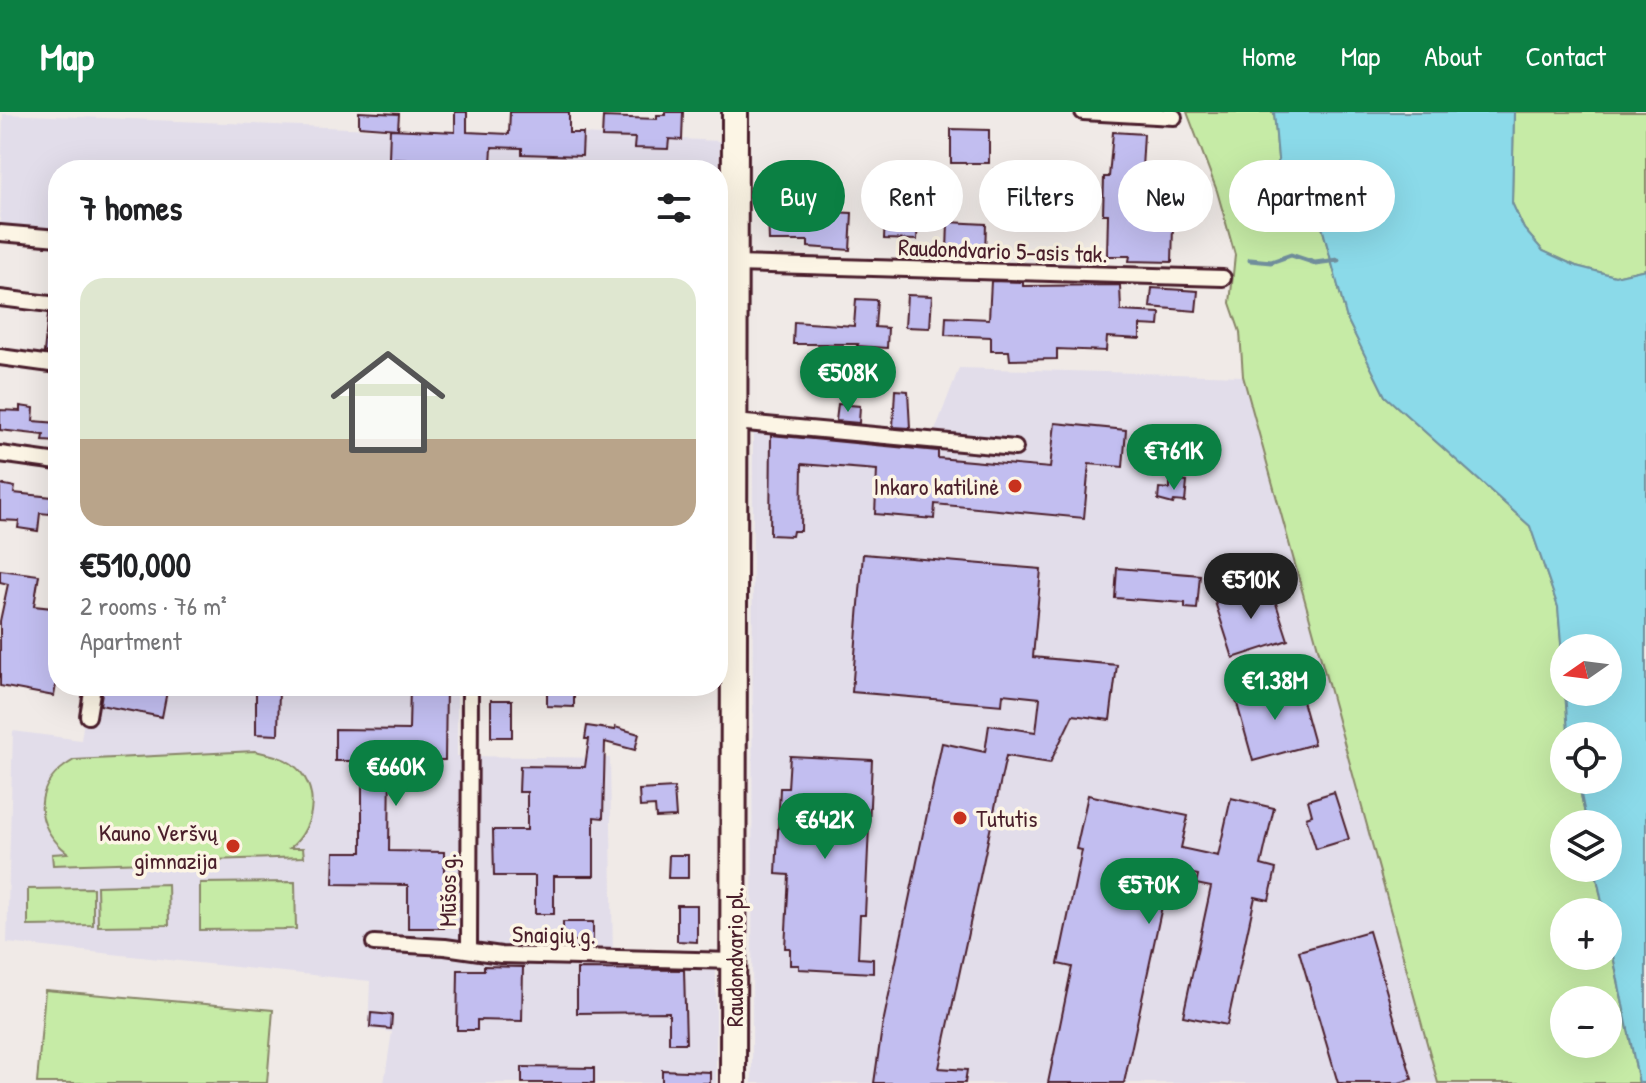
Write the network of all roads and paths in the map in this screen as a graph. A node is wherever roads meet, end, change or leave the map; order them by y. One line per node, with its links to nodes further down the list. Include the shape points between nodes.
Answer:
1 (735, 112): 6 (main road, Raudondvario pl.)
2 (1083, 112): 3 (street)
3 (1174, 117)
4 (0, 233): 5 (street)
5 (48, 237)
6 (734, 264): 7 (street, Raudondvario 5-asis tak.); 8 (main road, Raudondvario pl.)
7 (1223, 278)
8 (728, 285)
9 (0, 298): 10 (street)
10 (48, 304)
11 (0, 357): 12 (street)
12 (48, 364)
13 (728, 390): 14 (main road, Raudondvario pl.)
14 (735, 422): 15 (main road, Raudondvario pl.); 16 (street)
15 (728, 447)
16 (1015, 448)
17 (0, 454): 18 (street)
18 (48, 461)
19 (728, 614): 25 (main road, Raudondvario pl.)
20 (91, 696): 22 (street)
21 (470, 696): 24 (street, Mūšos g.)
22 (88, 716)
23 (374, 943): 24 (street, Snaigių g.)
24 (469, 949): 25 (street, Snaigių g., via 501,955)
25 (734, 961): 26 (main road, Raudondvario pl.)
26 (733, 1083)

